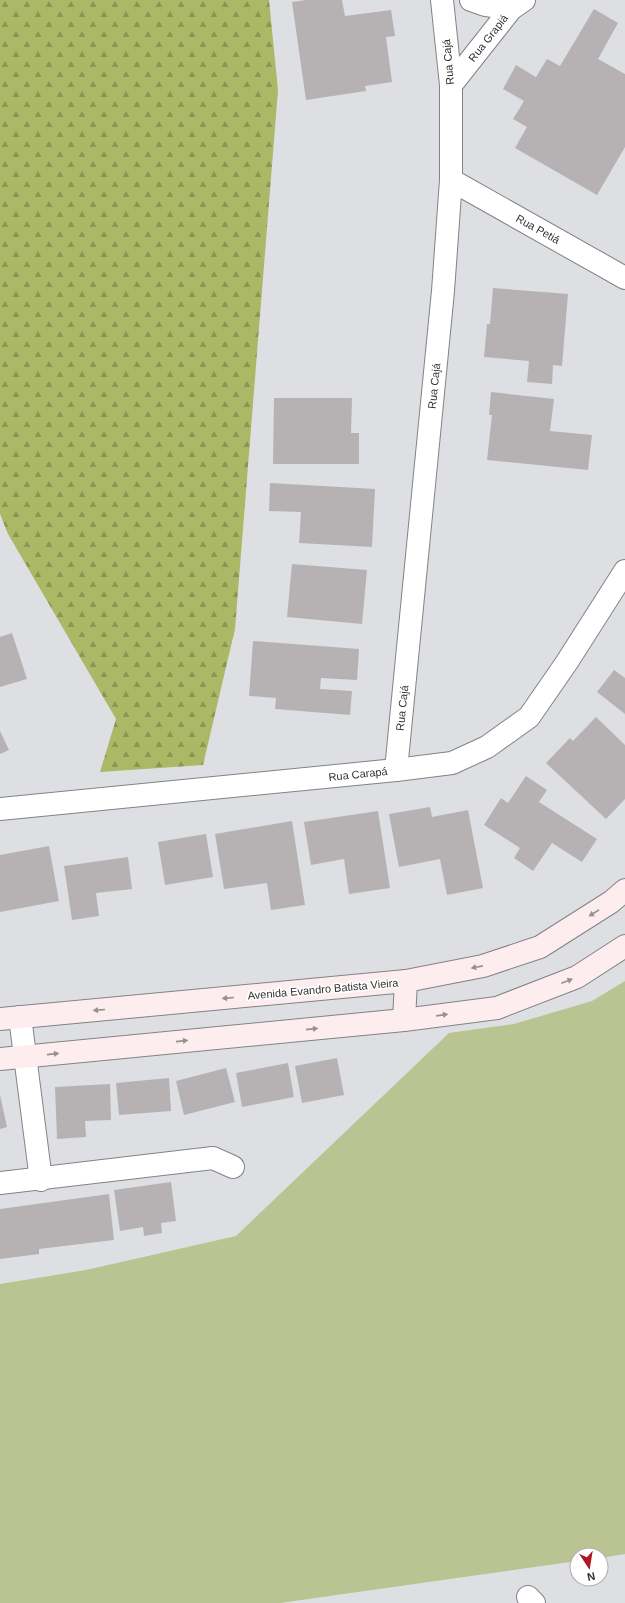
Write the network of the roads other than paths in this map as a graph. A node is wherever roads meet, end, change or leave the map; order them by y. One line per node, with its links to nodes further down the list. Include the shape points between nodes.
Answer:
1 (442, 0): 4 (street, Rua Cajá)
2 (471, 0): 3 (street, Rua Grapiá, via 485,6)
3 (517, 5): 4 (street, Rua Grapiá)
4 (451, 85): 5 (street, Rua Cajá)
5 (451, 180): 6 (street, Rua Petiá); 8 (street, Rua Cajá, via 443,291)
6 (625, 278)
7 (625, 571): 8 (street, Rua Carapá, via 529,717 487,747 452,763)
8 (396, 770): 9 (street, Rua Carapá)
9 (0, 809)
10 (625, 890): 12 (main road, Avenida Evandro Batista Vieira, one-way to 12, via 611,902 540,947 483,966)
11 (625, 946): 14 (main road, one-way to 11, via 497,1008 577,977)
12 (406, 981): 13 (main road, Avenida Evandro Batista Vieira, one-way to 13); 14 (main road)
13 (10, 1018): 15 (street)
14 (404, 1020): 15 (main road, one-way to 14)
15 (24, 1057): 16 (main road); 18 (street)
16 (0, 1059)
17 (233, 1167): 18 (street, via 213,1158)
18 (41, 1180): 19 (street)
19 (0, 1183)

